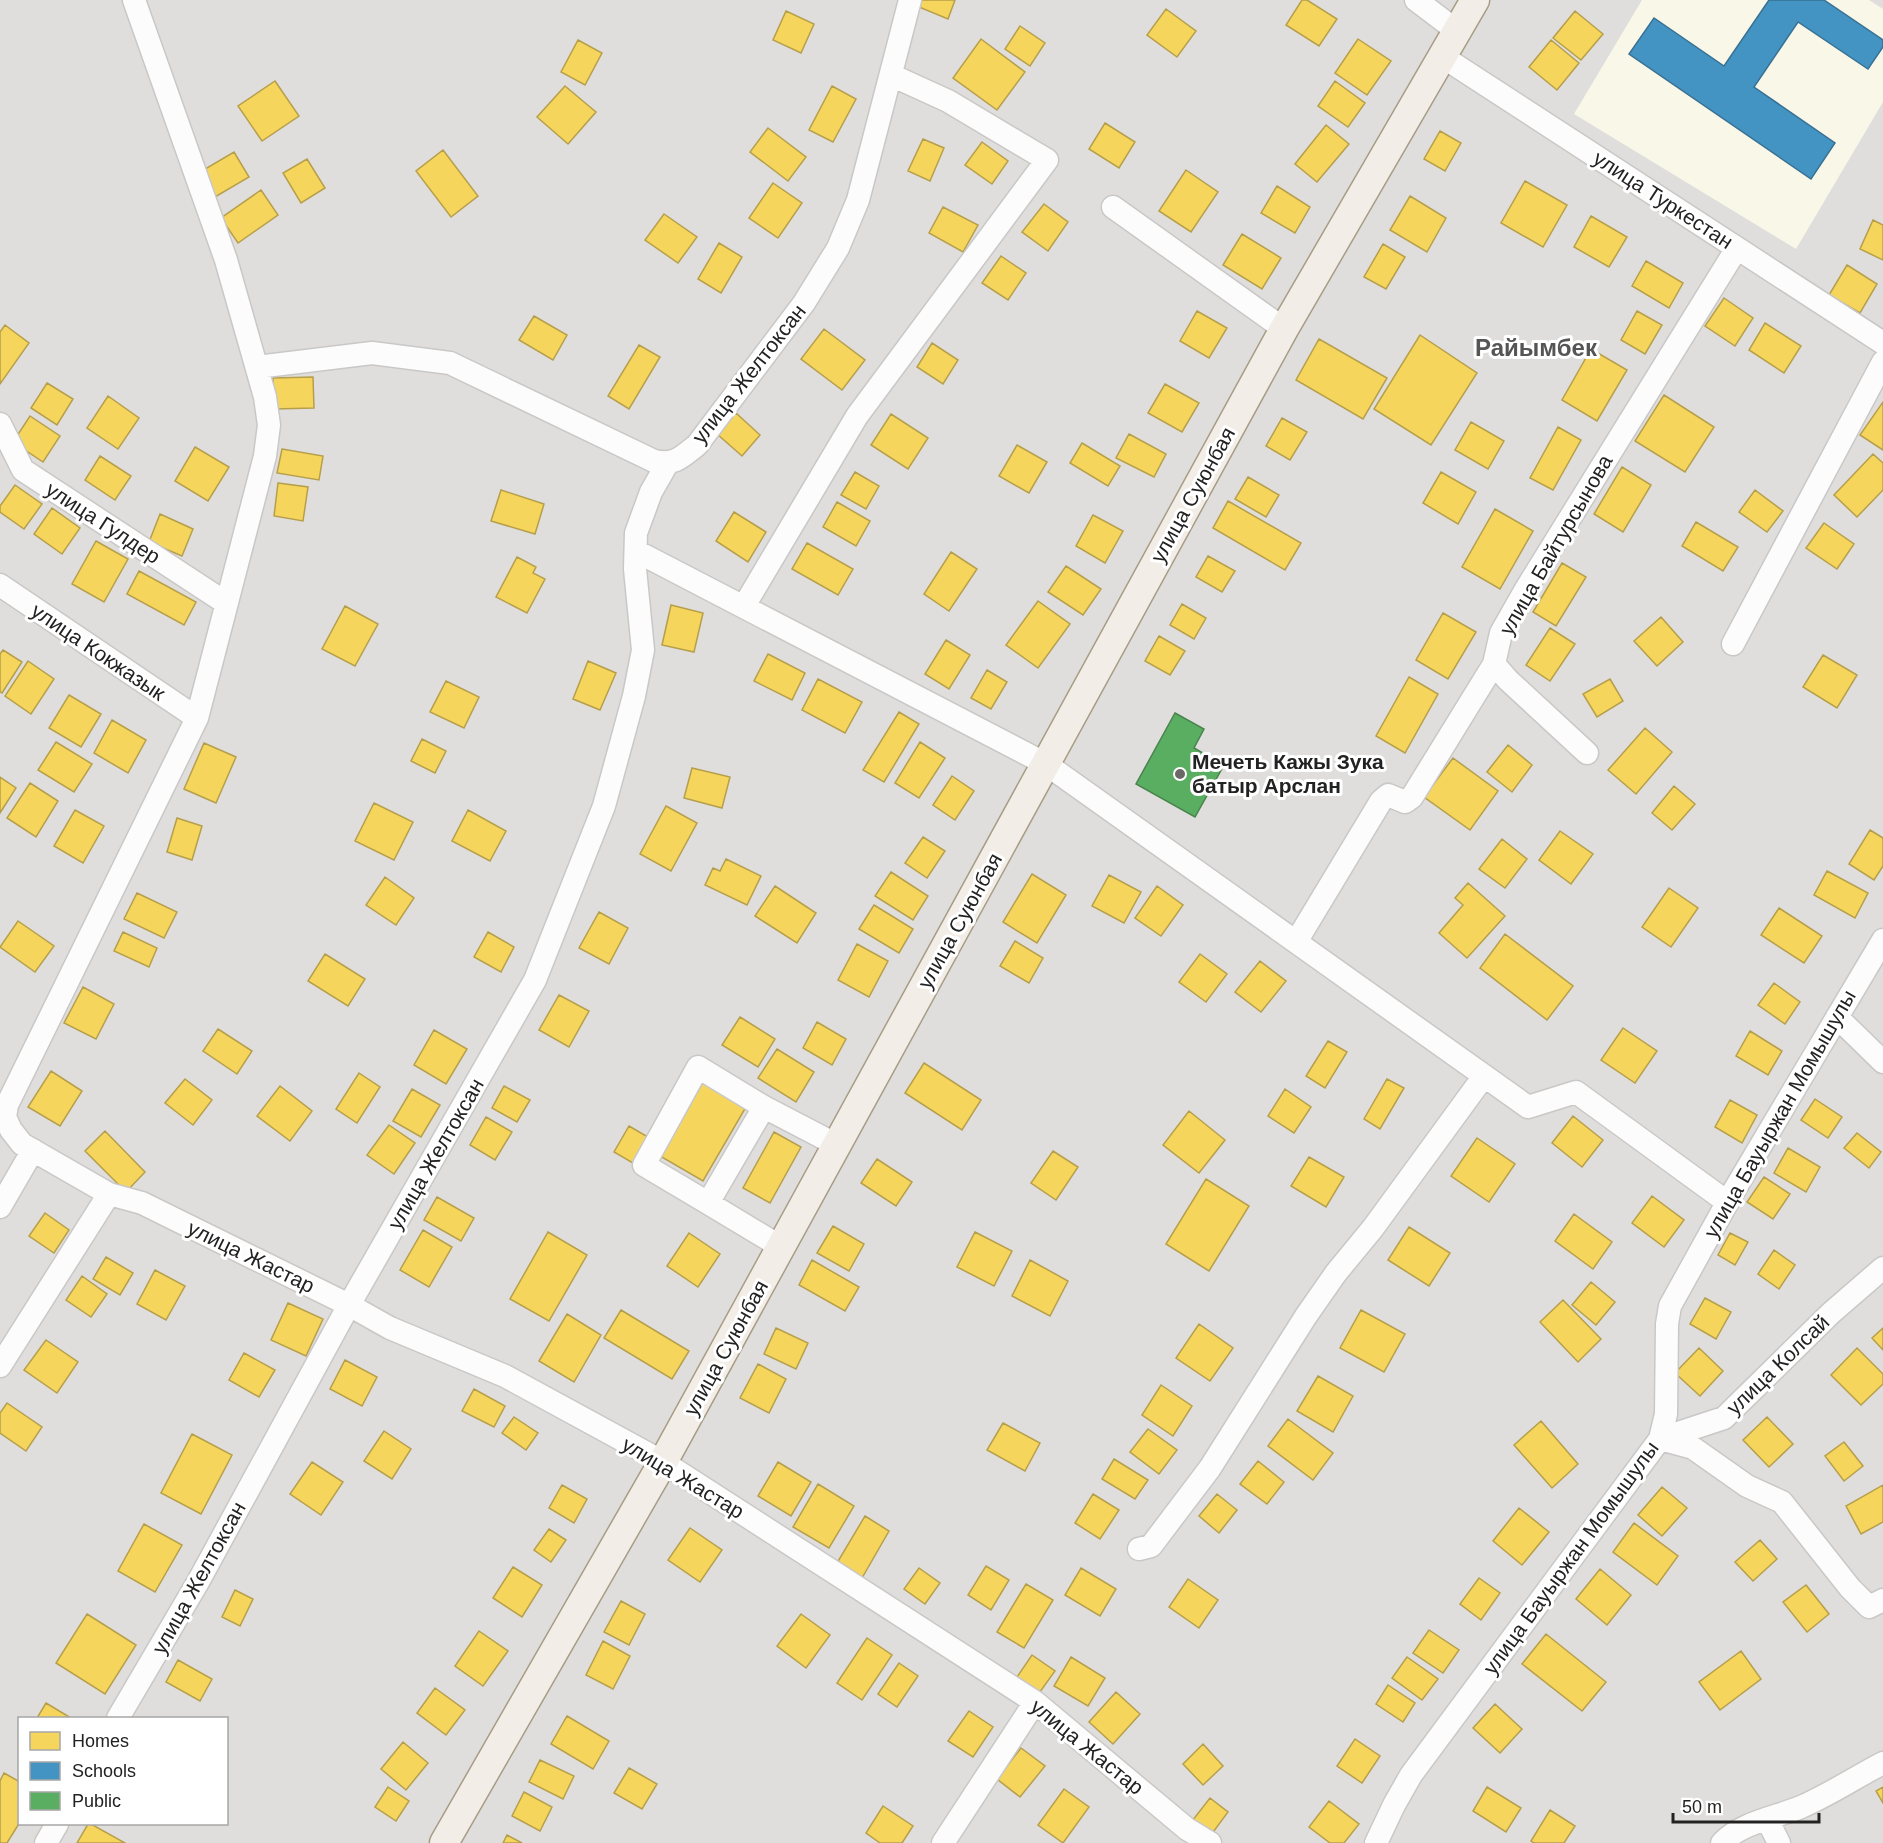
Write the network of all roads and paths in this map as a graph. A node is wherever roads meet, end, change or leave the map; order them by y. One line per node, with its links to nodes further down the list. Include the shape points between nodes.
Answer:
1 (134, 0): 13 (street, улица Жастар, via 226,260)
2 (910, 0): 7 (street, улица Желтоксан)
3 (1416, 0): 5 (street)
4 (1475, 0): 5 (main road, улица Суюнбая)
5 (1457, 32): 6 (main road, улица Суюнбая)
6 (1443, 57): 9 (street, улица Туркестан); 10 (main road, улица Суюнбая)
7 (891, 75): 15 (street, улица Желтоксан, via 858,200 838,248 804,303 697,445); 19 (street, via 948,101 1047,160 856,416)
8 (1113, 207): 10 (street)
9 (1737, 248): 11 (street, улица Туркестан); 21 (street, улица Байтурсынова, via 1526,589 1501,633)
10 (1284, 329): 24 (main road, улица Суюнбая)
11 (1883, 343)
12 (1883, 362): 20 (street)
13 (257, 368): 15 (street, via 372,353 450,363); 18 (street, улица Жастар, via 268,425 265,456)
14 (0, 424): 18 (street, улица Гулдер, via 23,471)
15 (667, 464): 16 (street, улица Желтоксан, via 651,492 636,533)
16 (636, 551): 19 (street); 39 (street, улица Желтоксан, via 643,650 604,806 535,980)
17 (0, 585): 22 (street, улица Кокжазык)
18 (226, 603): 22 (street, улица Жастар)
19 (744, 606): 24 (street)
20 (1733, 644)
21 (1494, 664): 23 (street); 26 (street, улица Байтурсынова, via 1412,797 1405,802 1388,795 1381,801)
22 (197, 718): 32 (street, улица Жастар, via 7,1105 5,1117 11,1130)
23 (1587, 753)
24 (1046, 764): 26 (street); 31 (main road, улица Суюнбая)
25 (1883, 940): 27 (street, улица Бауыржан Момышулы)
26 (1296, 942): 29 (street)
27 (1837, 1017): 28 (street); 34 (street, улица Бауыржан Момышулы)
28 (1883, 1062)
29 (1484, 1076): 34 (street, via 1528,1107 1576,1092); 43 (street, via 1336,1273 1210,1468 1151,1546)
30 (764, 1107): 31 (street); 35 (street); 35 (street, via 698,1067 644,1165)
31 (837, 1145): 37 (main road, улица Суюнбая)
32 (33, 1150): 33 (street, улица Жастар); 36 (street)
33 (109, 1194): 39 (street, улица Жастар, via 142,1203); 40 (street)
34 (1727, 1202): 41 (street, улица Бауыржан Момышулы, via 1670,1306 1666,1324 1666,1414)
35 (708, 1203): 37 (street)
36 (0, 1207)
37 (781, 1247): 42 (main road, улица Суюнбая)
38 (1883, 1268): 41 (street, улица Колсай, via 1724,1418)
39 (348, 1305): 42 (street, улица Жастар, via 390,1328 506,1376); 46 (street, улица Желтоксан, via 198,1582)
40 (0, 1366)
41 (1660, 1439): 44 (street, via 1693,1448 1747,1486 1782,1503 1869,1607); 54 (street, улица Бауыржан Момышулы, via 1411,1775)
42 (663, 1462): 45 (street, улица Жастар); 51 (main road, улица Суюнбая)
43 (1139, 1549)
44 (1883, 1600)
45 (1035, 1702): 52 (street); 53 (street, улица Жастар, via 1187,1829)
46 (119, 1717)
47 (1883, 1763): 48 (street, via 1802,1806)
48 (1767, 1819): 55 (street); 56 (street)
49 (56, 1825): 50 (street)
50 (46, 1843)
51 (444, 1843)
52 (943, 1843)
53 (1210, 1843)
54 (1376, 1843)
55 (1722, 1843)
56 (1779, 1843)

